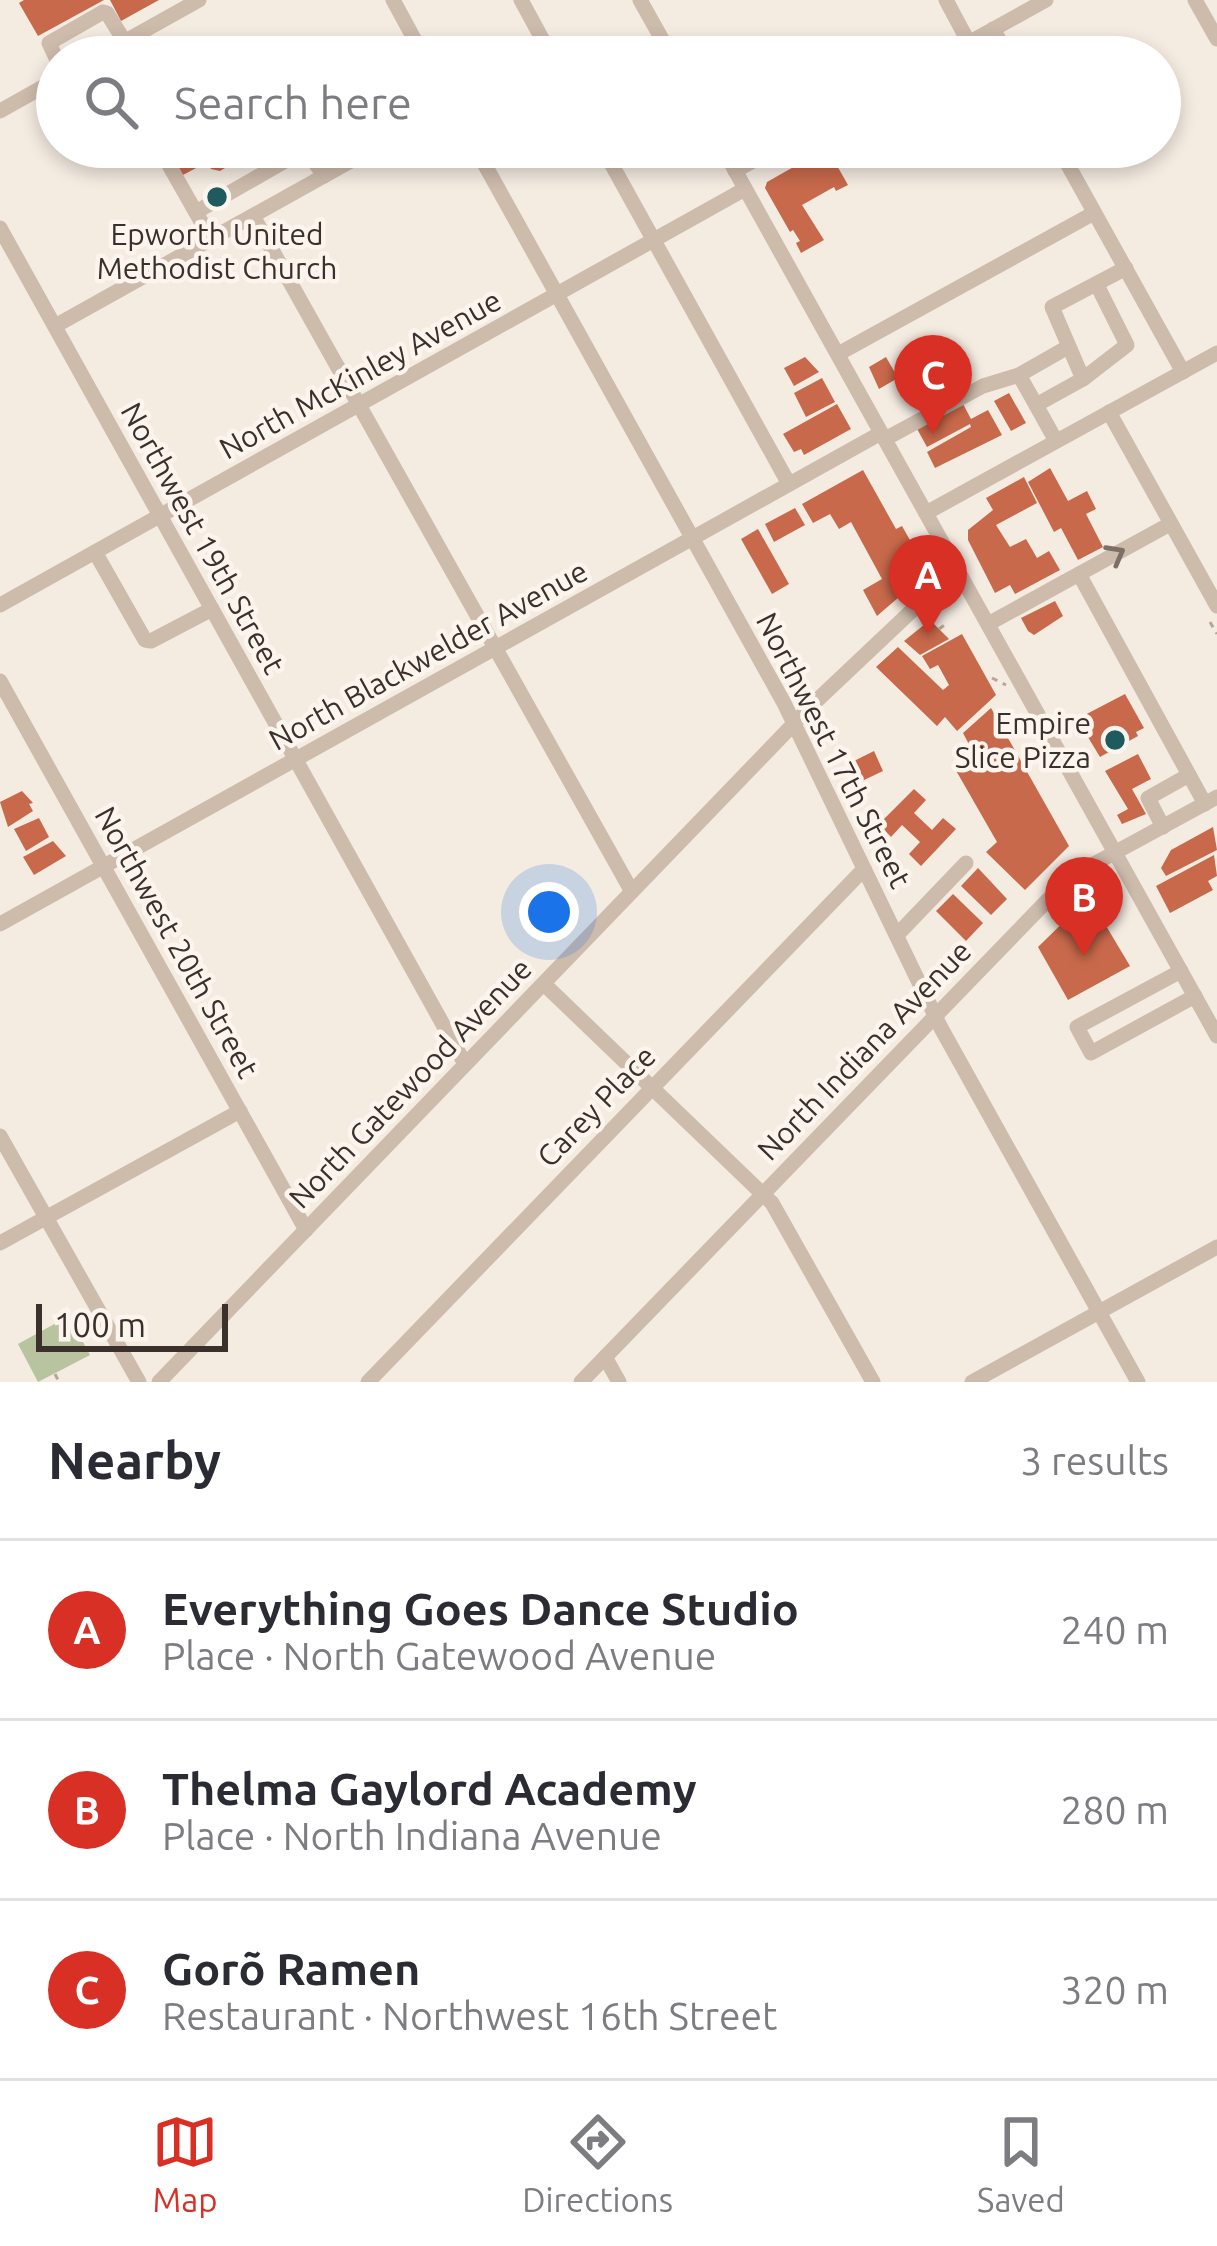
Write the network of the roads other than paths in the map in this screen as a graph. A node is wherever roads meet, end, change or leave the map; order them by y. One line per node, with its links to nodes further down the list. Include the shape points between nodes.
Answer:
1 (200, 0): 11 (street)
2 (392, 0): 12 (street)
3 (520, 0): 13 (street)
4 (640, 0): 14 (street)
5 (946, 0): 15 (street)
6 (1046, 0): 8 (street)
7 (1196, 0): 18 (street)
8 (993, 29): 16 (street); 17 (street)
9 (61, 36): 10 (street, via 103,12)
10 (120, 36)
11 (135, 36)
12 (412, 36)
13 (540, 36)
14 (660, 36)
15 (965, 36)
16 (981, 36)
17 (997, 36)
18 (1217, 39)
19 (36, 91): 20 (street)
20 (0, 111)
21 (171, 168): 33 (street)
22 (273, 168): 33 (street)
23 (319, 168): 31 (street)
24 (338, 168): 31 (street)
25 (487, 168): 41 (street, Northwest 17th Street)
26 (614, 168): 38 (street)
27 (733, 168): 30 (street)
28 (740, 168): 30 (street)
29 (1069, 168): 34 (street)
30 (735, 171): 32 (street)
31 (324, 176): 35 (street)
32 (745, 189): 38 (street, North McKinley Avenue); 45 (street)
33 (196, 212): 37 (street)
34 (1094, 213): 39 (street); 45 (street)
35 (253, 216): 37 (street); 49 (street)
36 (0, 228): 42 (street, Northwest 19th Street)
37 (212, 239): 42 (street)
38 (655, 241): 41 (street, North McKinley Avenue); 54 (street)
39 (1126, 268): 40 (street); 46 (street)
40 (1097, 285): 43 (street, via 1052,307); 48 (street, via 1127,345)
41 (557, 295): 49 (street, North McKinley Avenue); 58 (street, Northwest 17th Street)
42 (55, 326): 56 (street, Northwest 19th Street)
43 (1068, 347): 47 (street, North Blackwelder Avenue); 48 (street)
44 (1217, 352): 46 (street)
45 (838, 354): 52 (street)
46 (1183, 371): 51 (street)
47 (1019, 375): 50 (street); 52 (street, North Blackwelder Avenue)
48 (1084, 379): 50 (street)
49 (359, 405): 56 (street, North McKinley Avenue); 66 (street)
50 (1036, 405): 53 (street)
51 (1109, 412): 53 (street); 57 (street)
52 (883, 436): 54 (street, North Blackwelder Avenue); 55 (street)
53 (1056, 441): 55 (street)
54 (789, 484): 58 (street, North Blackwelder Avenue)
55 (926, 513): 60 (street)
56 (160, 515): 59 (street, North McKinley Avenue); 63 (street, Northwest 19th Street)
57 (1170, 524): 61 (street, one-way to 57); 64 (street)
58 (692, 538): 66 (street, North Blackwelder Avenue); 68 (street, Northwest 17th Street)
59 (94, 552): 62 (street, North McKinley Avenue); 63 (street, via 145,640)
60 (957, 568): 65 (street); 68 (street, North Gatewood Avenue)
61 (1079, 574): 65 (street); 70 (street)
62 (0, 605)
63 (212, 609): 69 (street, Northwest 19th Street)
64 (1214, 614)
65 (988, 624): 73 (street)
66 (495, 648): 69 (street, North Blackwelder Avenue); 77 (street)
67 (0, 680): 75 (street, Northwest 20th Street)
68 (794, 724): 76 (street, Northwest 17th Street); 77 (street, North Gatewood Avenue)
69 (296, 760): 75 (street, North Blackwelder Avenue); 85 (street, Northwest 19th Street)
70 (1189, 775): 71 (street); 72 (street, via 1148,798)
71 (1211, 801): 72 (street, North Indiana Avenue)
72 (1163, 826): 73 (street, North Indiana Avenue)
73 (1115, 853): 80 (street); 83 (street, North Indiana Avenue, via 1070,877)
74 (966, 862): 79 (street)
75 (104, 866): 78 (street, North Blackwelder Avenue); 87 (street, Northwest 20th Street)
76 (864, 869): 79 (street, Northwest 17th Street); 86 (street, Carey Place)
77 (631, 890): 81 (street, North Gatewood Avenue)
78 (0, 924)
79 (897, 935): 83 (street, Northwest 17th Street)
80 (1181, 971): 82 (street); 82 (street, via 1077,1027 1091,1053)
81 (544, 984): 85 (street, North Gatewood Avenue); 86 (street)
82 (1195, 996): 84 (street)
83 (935, 1015): 89 (street, North Indiana Avenue); 94 (street, Northwest 17th Street)
84 (1217, 1036)
85 (465, 1064): 91 (street, North Gatewood Avenue)
86 (651, 1087): 89 (street); 98 (street, Carey Place)
87 (240, 1111): 90 (street); 91 (street, Northwest 20th Street)
88 (0, 1136): 90 (street)
89 (763, 1194): 95 (street, North Indiana Avenue); 101 (street)
90 (46, 1218): 92 (street); 96 (street)
91 (306, 1230): 97 (street, North Gatewood Avenue)
92 (0, 1243)
93 (1217, 1247): 94 (street)
94 (1100, 1313): 102 (street); 103 (street, Northwest 17th Street)
95 (605, 1357): 99 (street, North Indiana Avenue); 100 (street)
96 (139, 1382)
97 (159, 1382)
98 (368, 1382)
99 (581, 1382)
100 (620, 1382)
101 (873, 1382)
102 (972, 1382)
103 (1138, 1382)

